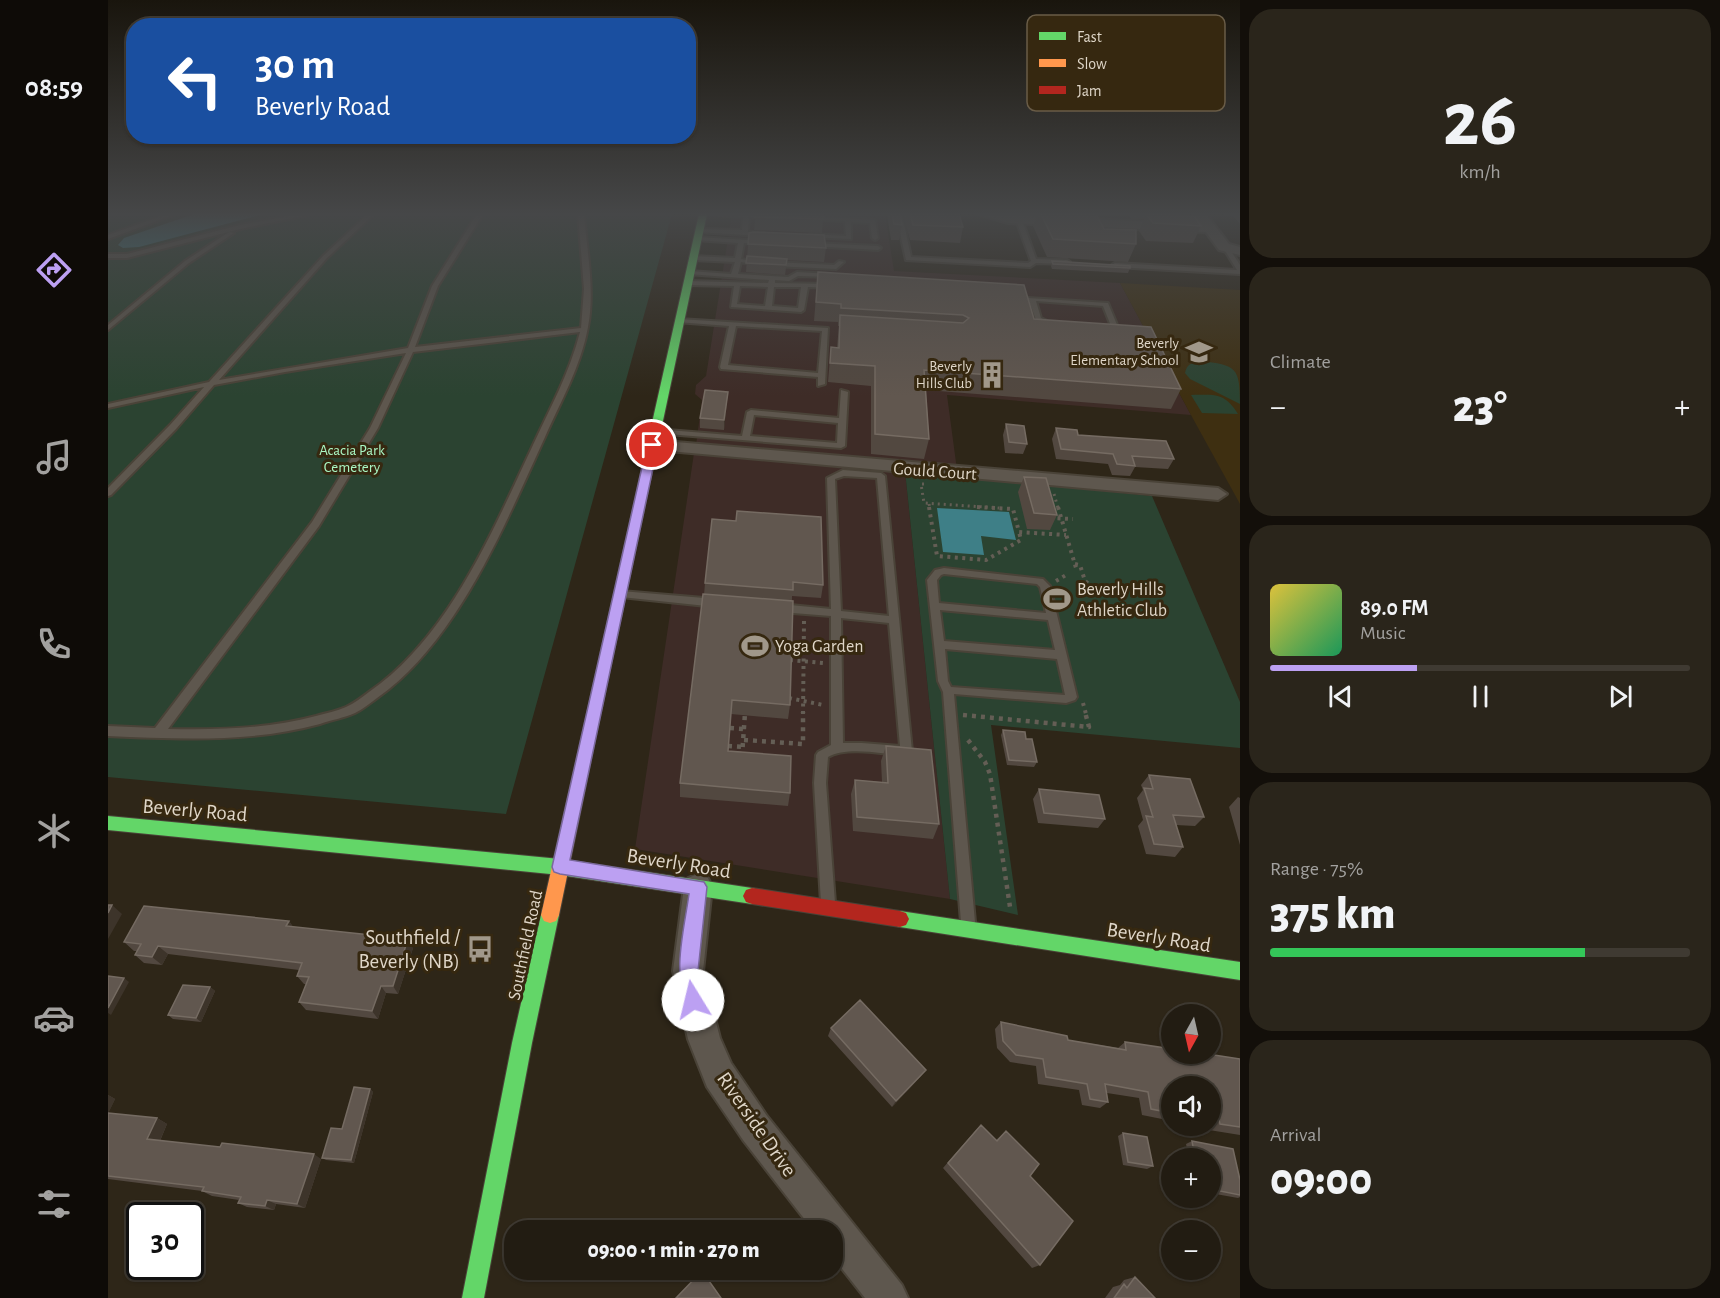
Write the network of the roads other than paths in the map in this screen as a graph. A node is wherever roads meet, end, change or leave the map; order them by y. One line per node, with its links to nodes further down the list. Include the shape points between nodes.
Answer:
1 (172, 275): 20 (lane)
2 (309, 275): 28 (lane)
3 (442, 275): 26 (lane)
4 (588, 275): 23 (lane)
5 (690, 275): 10 (main road, Southfield Road)
6 (796, 275): 11 (lane)
7 (809, 275): 9 (lane)
8 (734, 276): 10 (lane); 11 (lane)
9 (840, 276)
10 (689, 278): 13 (lane); 18 (main road, Southfield Road)
11 (771, 281): 12 (lane); 13 (lane); 17 (lane)
12 (805, 285): 14 (lane); 17 (lane, via 801,310)
13 (737, 286): 17 (lane, via 733,306)
14 (842, 287)
15 (1010, 298): 16 (lane)
16 (1032, 299): 22 (lane, via 1038,319); 25 (lane, via 1106,304 1117,332)
17 (768, 308)
18 (679, 321): 19 (lane); 33 (main road, Southfield Road)
19 (733, 323): 21 (lane); 27 (lane, via 724,367)
20 (108, 328)
21 (826, 329): 24 (lane); 27 (lane)
22 (1060, 329)
23 (583, 330): 26 (lane); 48 (lane, via 565,384 485,552 440,627 394,681 352,709 290,729 217,736)
24 (837, 330)
25 (1102, 336)
26 (411, 349): 28 (lane); 48 (lane, via 374,428 316,524)
27 (821, 375): 29 (lane)
28 (212, 383): 31 (lane); 35 (lane)
29 (821, 384)
30 (844, 392): 32 (lane)
31 (108, 406)
32 (843, 421): 34 (lane, via 751,412); 34 (lane, via 841,446)
33 (654, 438): 34 (lane); 36 (street, Gould Court); 37 (main road, Southfield Road)
34 (746, 438)
35 (108, 493)
36 (1218, 494)
37 (620, 593): 38 (lane); 51 (main road, Southfield Road)
38 (732, 604)
39 (935, 606): 42 (lane); 42 (lane, via 932,580 938,572 1032,578 1045,586); 44 (lane)
40 (773, 607): 41 (lane)
41 (836, 613): 43 (lane); 43 (lane, via 831,478 843,472 881,476); 49 (lane)
42 (1052, 617): 45 (lane)
43 (894, 620): 49 (lane, via 906,751)
44 (940, 645): 45 (lane); 46 (lane)
45 (1062, 655): 46 (lane, via 1071,692 1066,699)
46 (948, 692): 54 (lane)
47 (108, 730): 48 (lane)
48 (158, 733)
49 (837, 748): 53 (lane, via 822,755 820,783)
50 (108, 823): 51 (main road, Beverly Road)
51 (560, 867): 52 (main road, Beverly Road); 56 (main road, Southfield Road)
52 (698, 887): 53 (main road, Beverly Road); 57 (street, Riverside Drive, via 688,971 704,1039 719,1075 755,1128)
53 (828, 907): 54 (main road, Beverly Road)
54 (968, 928): 55 (main road, Beverly Road)
55 (1240, 971)
56 (473, 1298)
57 (889, 1298)

